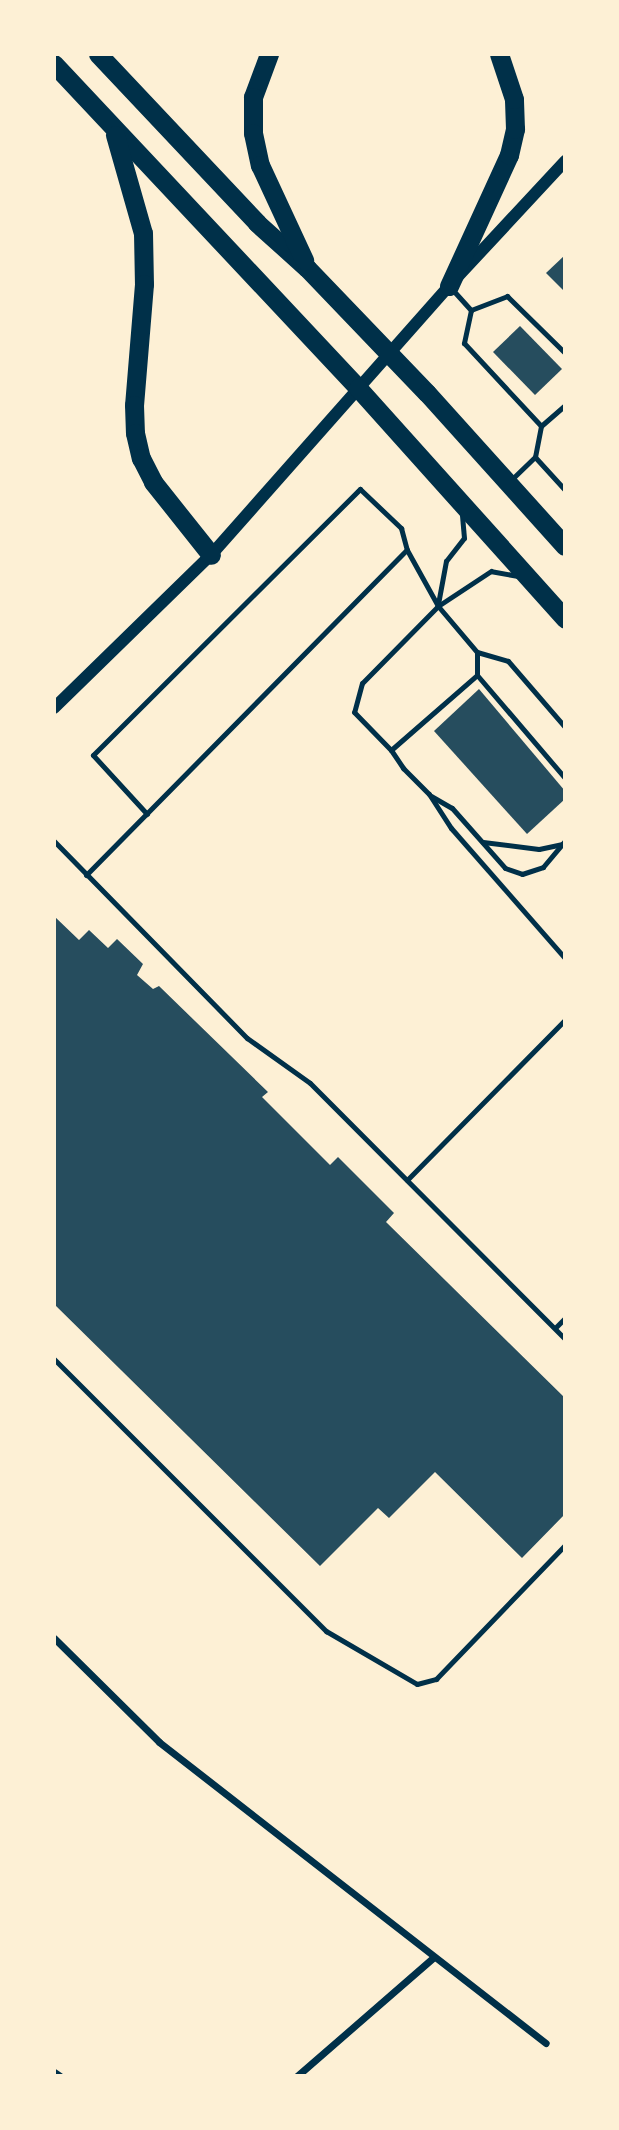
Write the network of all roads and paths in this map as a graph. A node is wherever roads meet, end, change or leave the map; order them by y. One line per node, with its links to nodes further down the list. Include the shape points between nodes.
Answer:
1 (98, 54): 7 (highway, via 257,223)
2 (269, 54): 7 (highway, via 253,97 253,133 260,166)
3 (499, 54): 8 (highway, via 514,99 515,130 509,155)
4 (54, 64): 5 (highway)
5 (113, 131): 12 (highway); 21 (highway, via 143,233 135,433 153,482)
6 (565, 161): 8 (street)
7 (307, 268): 11 (highway)
8 (449, 285): 9 (lane); 11 (street)
9 (471, 310): 10 (lane, via 507,296); 14 (lane, via 464,343)
10 (565, 353)
11 (390, 354): 12 (street); 16 (highway)
12 (358, 388): 18 (highway); 21 (street)
13 (565, 405): 14 (lane)
14 (541, 426): 15 (lane)
15 (535, 457): 16 (lane); 17 (lane)
16 (507, 484): 19 (highway)
17 (565, 490)
18 (461, 503): 22 (highway); 23 (lane, via 464,538 446,561)
19 (565, 546)
20 (407, 550): 23 (lane); 32 (lane); 32 (lane, via 401,528 360,489 93,755)
21 (211, 555): 27 (street)
22 (529, 578): 23 (lane, via 491,571); 24 (highway)
23 (438, 606): 25 (lane); 29 (lane, via 362,683 354,712)
24 (565, 619)
25 (477, 652): 26 (lane); 28 (lane, via 508,661)
26 (477, 675): 29 (lane); 30 (lane)
27 (54, 708)
28 (565, 727)
29 (391, 750): 31 (lane)
30 (565, 778)
31 (429, 794): 34 (lane, via 452,808); 37 (lane, via 451,828)
32 (147, 814): 36 (lane)
33 (54, 841): 36 (lane)
34 (483, 842): 35 (lane, via 539,849); 35 (lane, via 505,868 522,874 543,867)
35 (563, 842)
36 (86, 874): 39 (lane, via 247,1038 310,1083)
37 (565, 958)
38 (565, 1020): 39 (lane)
39 (407, 1180): 41 (lane)
40 (565, 1318): 41 (lane)
41 (556, 1327): 42 (lane)
42 (565, 1339)
43 (54, 1359): 44 (lane, via 326,1631 417,1684 436,1679)
44 (565, 1545)
45 (54, 1638): 46 (street, via 159,1742)
46 (435, 1957): 47 (street); 50 (street)
47 (546, 2043)
48 (54, 2072): 49 (street)
49 (60, 2076)
50 (297, 2076)

